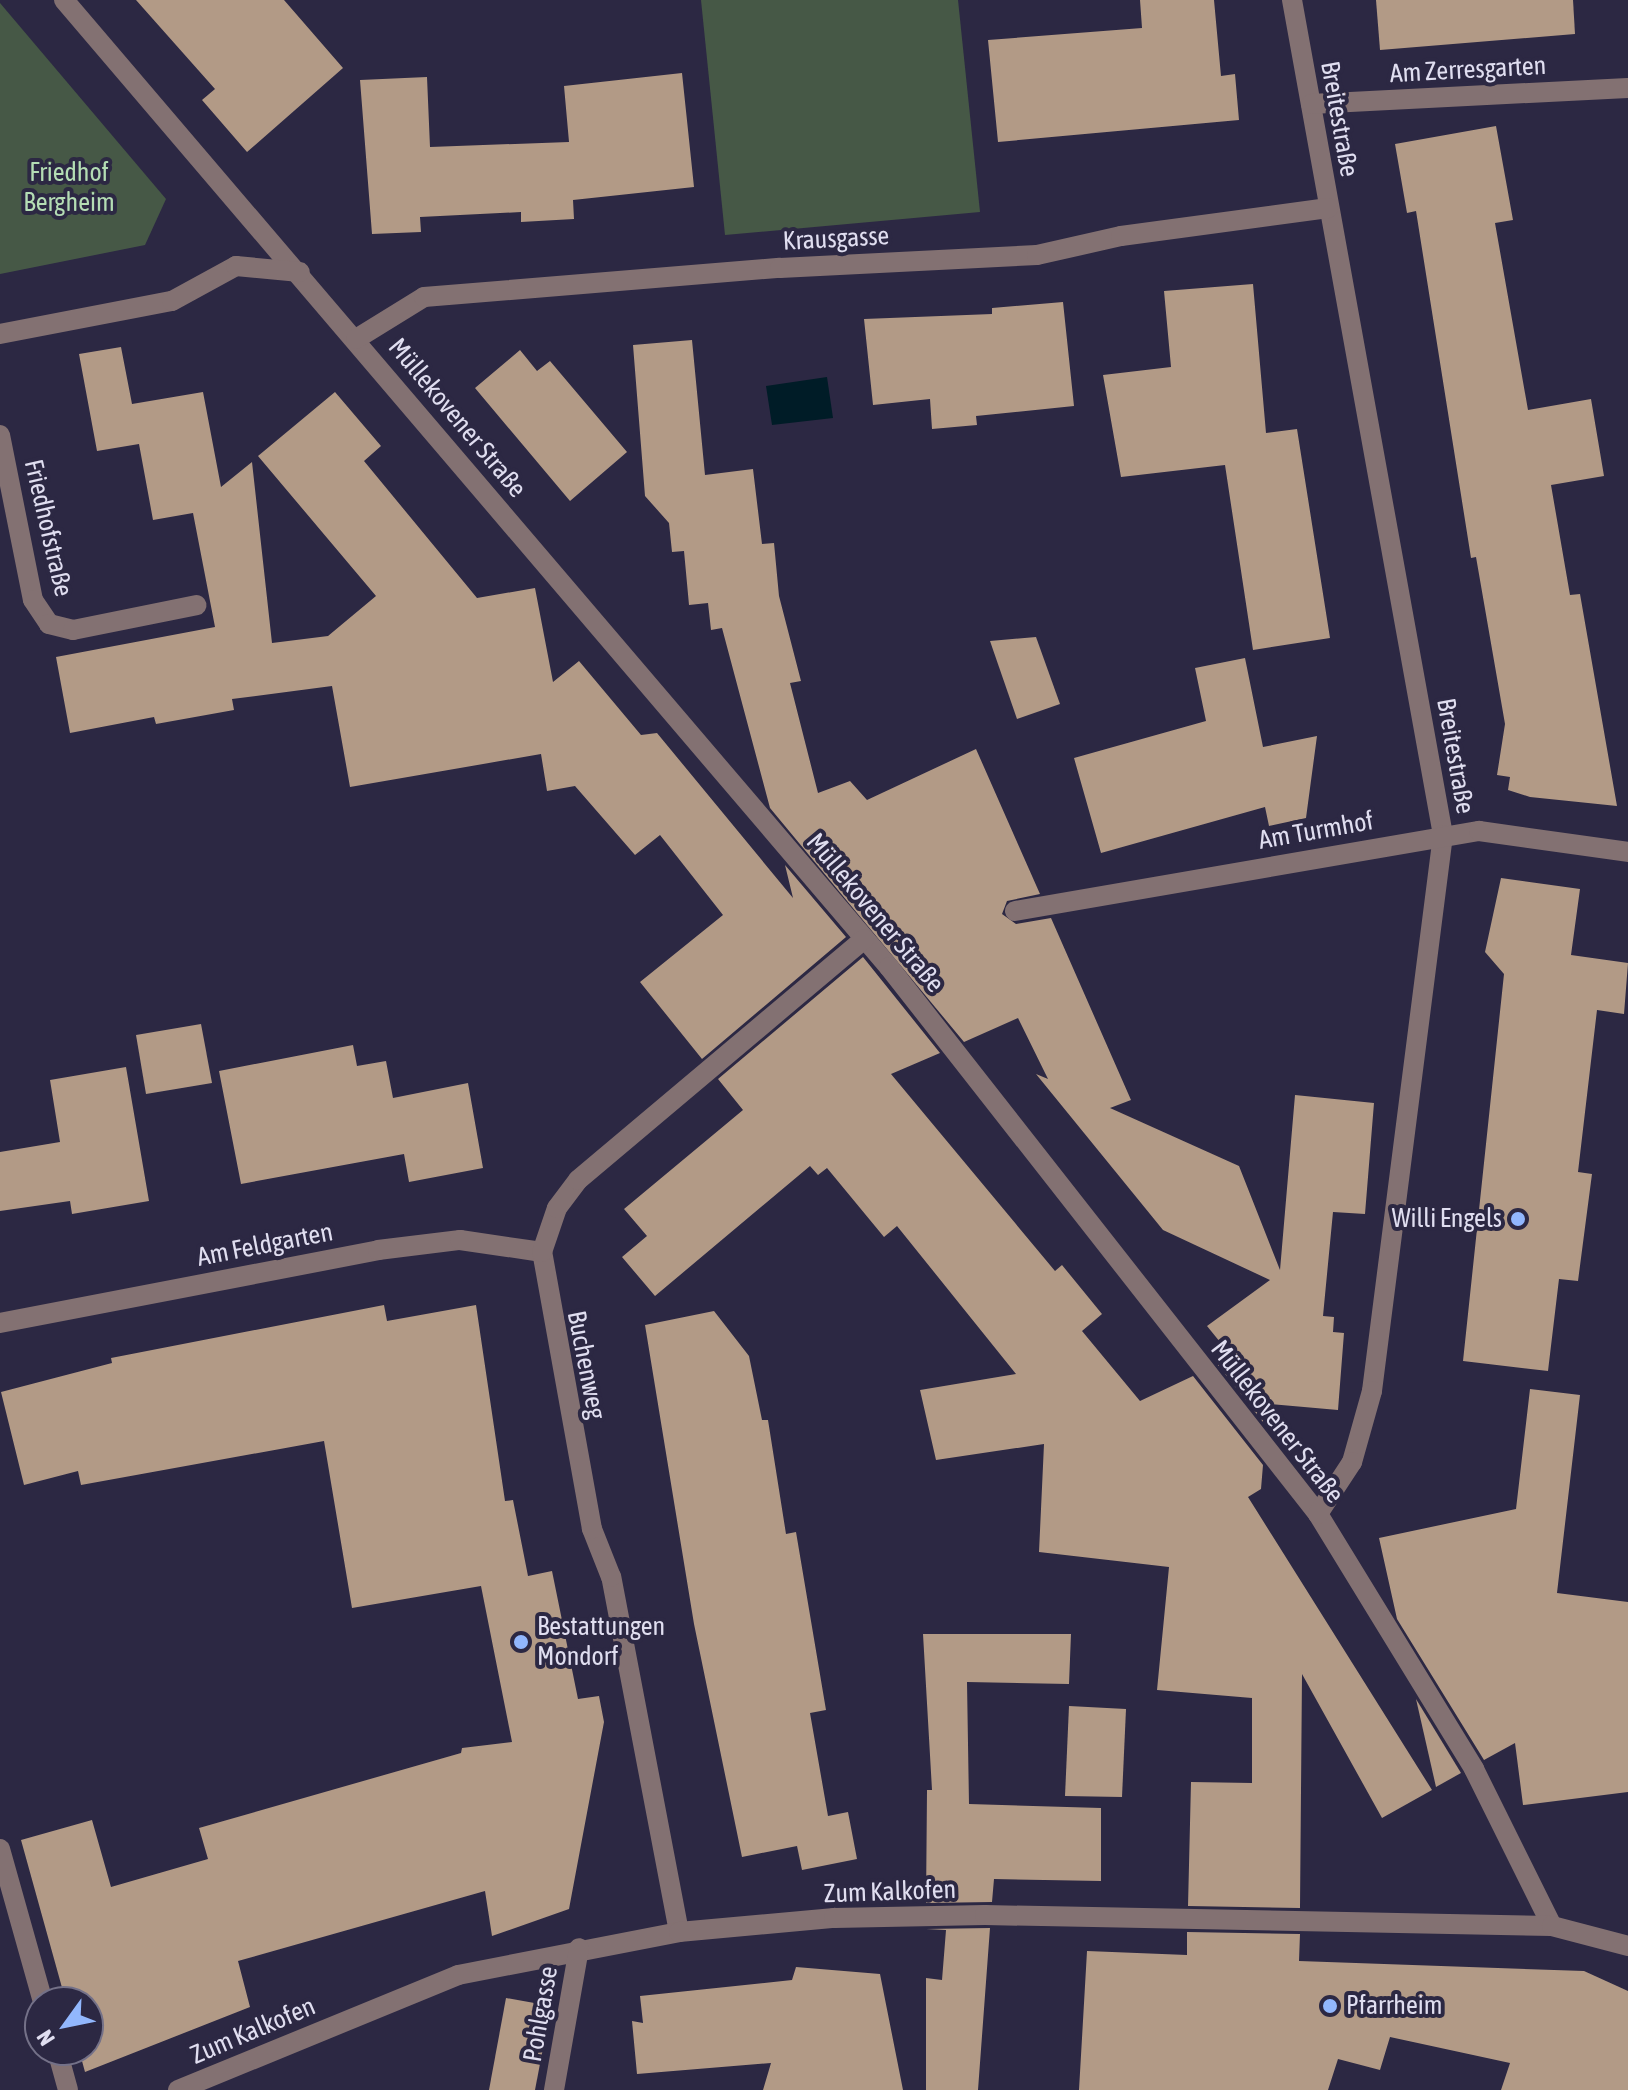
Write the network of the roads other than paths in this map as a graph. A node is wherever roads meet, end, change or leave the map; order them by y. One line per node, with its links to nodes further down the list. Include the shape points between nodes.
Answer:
1 (64, 0): 6 (street, Müllekovener Straße)
2 (1292, 0): 4 (street, Breitestraße)
3 (1628, 88): 4 (street, Am Zerresgarten)
4 (1311, 104): 5 (street, Breitestraße)
5 (1328, 208): 8 (street, Krausgasse, via 1121,236 1037,255 780,268 424,297); 11 (street, Breitestraße)
6 (300, 272): 7 (street, via 236,266 172,301); 8 (street, Müllekovener Straße)
7 (0, 334)
8 (356, 339): 14 (street, Müllekovener Straße)
9 (0, 435): 10 (street, Friedhofstraße, via 33,600 49,624 73,630)
10 (197, 605)
11 (1443, 835): 12 (street, Am Turmhof, via 1479,831); 13 (street, Am Turmhof); 17 (street, Breitestraße, via 1372,1391 1352,1462)
12 (1628, 852)
13 (1015, 911)
14 (864, 939): 15 (street, Buchenweg, via 578,1180 557,1208); 17 (street, Müllekovener Straße)
15 (542, 1252): 16 (street, Am Feldgarten, via 460,1240 378,1250); 20 (street, Buchenweg, via 542,1275 589,1514 611,1577)
16 (0, 1323)
17 (1318, 1514): 19 (street, Müllekovener Straße, via 1474,1769)
18 (0, 1849): 23 (street)
19 (1552, 1926): 20 (street, Zum Kalkofen, via 985,1915 834,1918); 21 (street, Zum Kalkofen)
20 (679, 1932): 22 (street, Zum Kalkofen)
21 (1628, 1946)
22 (579, 1948): 26 (street, Zum Kalkofen, via 458,1975); 27 (street, Pohlgasse)
23 (39, 1986)
24 (61, 2066): 25 (street)
25 (68, 2090)
26 (178, 2090)
27 (554, 2090)

